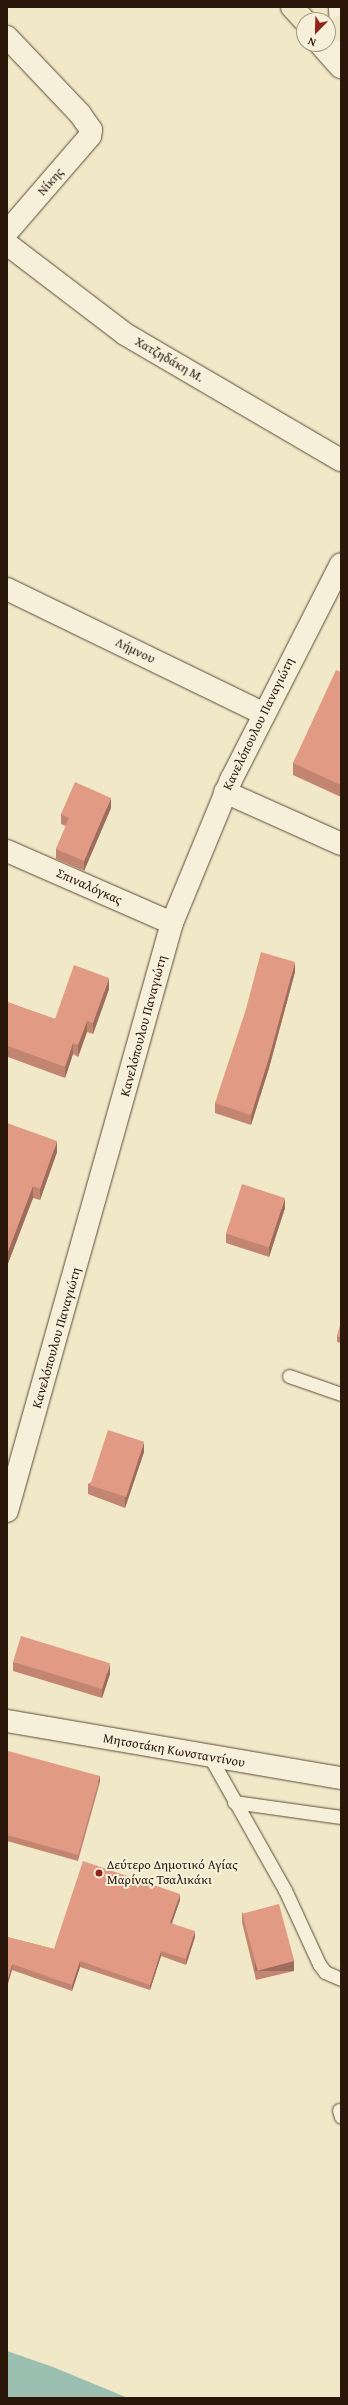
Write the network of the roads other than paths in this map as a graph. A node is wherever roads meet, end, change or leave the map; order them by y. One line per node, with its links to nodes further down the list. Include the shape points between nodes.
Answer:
1 (340, 7): 2 (street)
2 (341, 33)
3 (7, 37): 6 (street, Νίκης, via 88,122 91,130 90,136)
4 (327, 52): 5 (street)
5 (341, 67)
6 (7, 232)
7 (7, 244): 8 (street, Χατζηδάκη Μ., via 125,334)
8 (341, 460)
9 (341, 564): 11 (street, Κανελόπουλου Παναγιώτη)
10 (7, 589): 11 (street, Λήμνου)
11 (264, 714): 12 (street, Κανελόπουλου Παναγιώτη)
12 (225, 792): 13 (street); 15 (street, Κανελόπουλου Παναγιώτη)
13 (341, 844)
14 (8, 853): 15 (street, Σπιναλόγκας)
15 (172, 923): 18 (street, Κανελόπουλου Παναγιώτη)
16 (289, 1376): 17 (lane)
17 (341, 1394)
18 (7, 1511)
19 (7, 1721): 20 (street, Μητσοτάκη Κωνσταντίνου)
20 (210, 1758): 21 (street, Μητσοτάκη Κωνσταντίνου); 22 (lane)
21 (341, 1778)
22 (234, 1802): 23 (lane); 24 (lane, via 285,1890 319,1964 325,1972)
23 (341, 1817)
24 (341, 1979)

